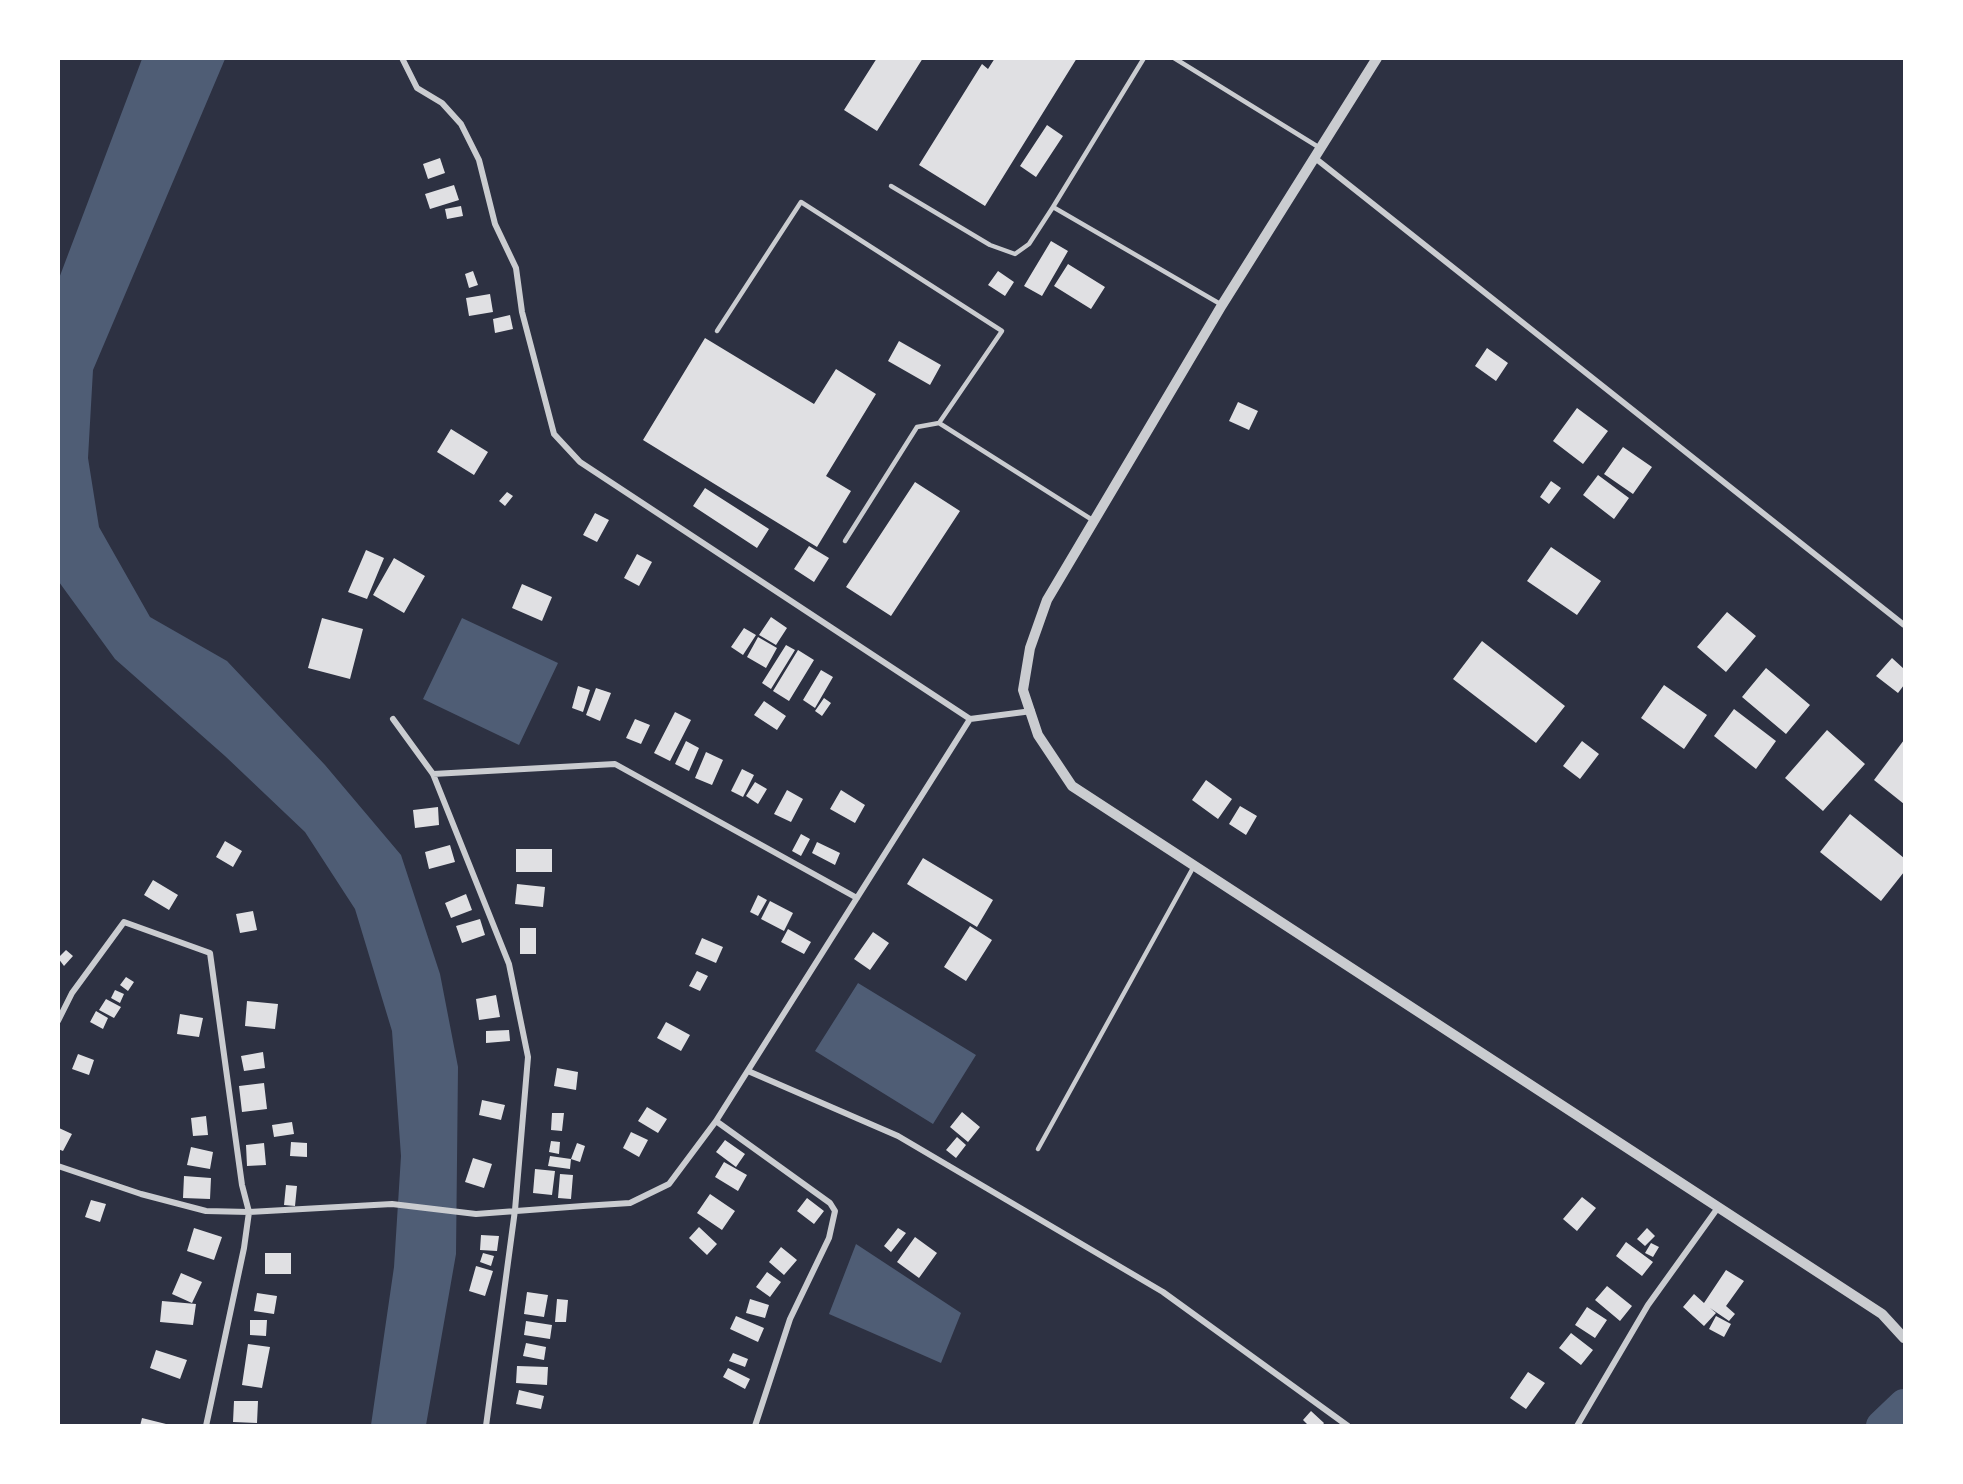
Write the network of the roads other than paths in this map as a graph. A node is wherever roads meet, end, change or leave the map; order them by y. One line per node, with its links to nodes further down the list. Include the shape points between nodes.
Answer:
1 (402, 58): 16 (street, via 417,88 442,103 461,124 479,160 495,224 516,268 522,312 554,434 580,462)
2 (1144, 58): 7 (lane)
3 (1174, 58): 5 (lane)
4 (1377, 58): 5 (street)
5 (1318, 153): 8 (street); 13 (street)
6 (891, 186): 7 (lane, via 990,245 1015,254 1029,244)
7 (1053, 207): 8 (lane)
8 (1222, 305): 11 (street)
9 (717, 331): 10 (lane, via 801,201 1002,331)
10 (939, 423): 11 (lane); 12 (lane, via 917,427)
11 (1094, 521): 14 (street, via 1047,600 1030,648 1023,690)
12 (845, 541)
13 (1905, 626)
14 (1032, 711): 16 (street); 18 (street, via 1038,735 1072,786)
15 (393, 718): 17 (street)
16 (970, 719): 19 (street)
17 (433, 774): 19 (street, via 615,764); 26 (street, via 509,964 528,1058)
18 (1194, 866): 23 (lane); 25 (street)
19 (857, 898): 21 (street)
20 (58, 1021): 27 (street, via 72,993 124,922 210,954)
21 (748, 1071): 22 (street); 32 (street, via 898,1136 1163,1292)
22 (716, 1121): 26 (street, via 669,1184 630,1203); 31 (street, via 830,1203 835,1211 829,1238 790,1319)
23 (1038, 1149)
24 (58, 1166): 27 (street, via 206,1211)
25 (1717, 1209): 28 (street, via 1882,1314); 33 (street, via 1648,1305)
26 (515, 1210): 27 (street, via 476,1214 392,1204); 30 (street)
27 (249, 1212): 29 (street)
28 (1905, 1338)
29 (206, 1425)
30 (486, 1425)
31 (755, 1425)
32 (1348, 1425)
33 (1577, 1425)

